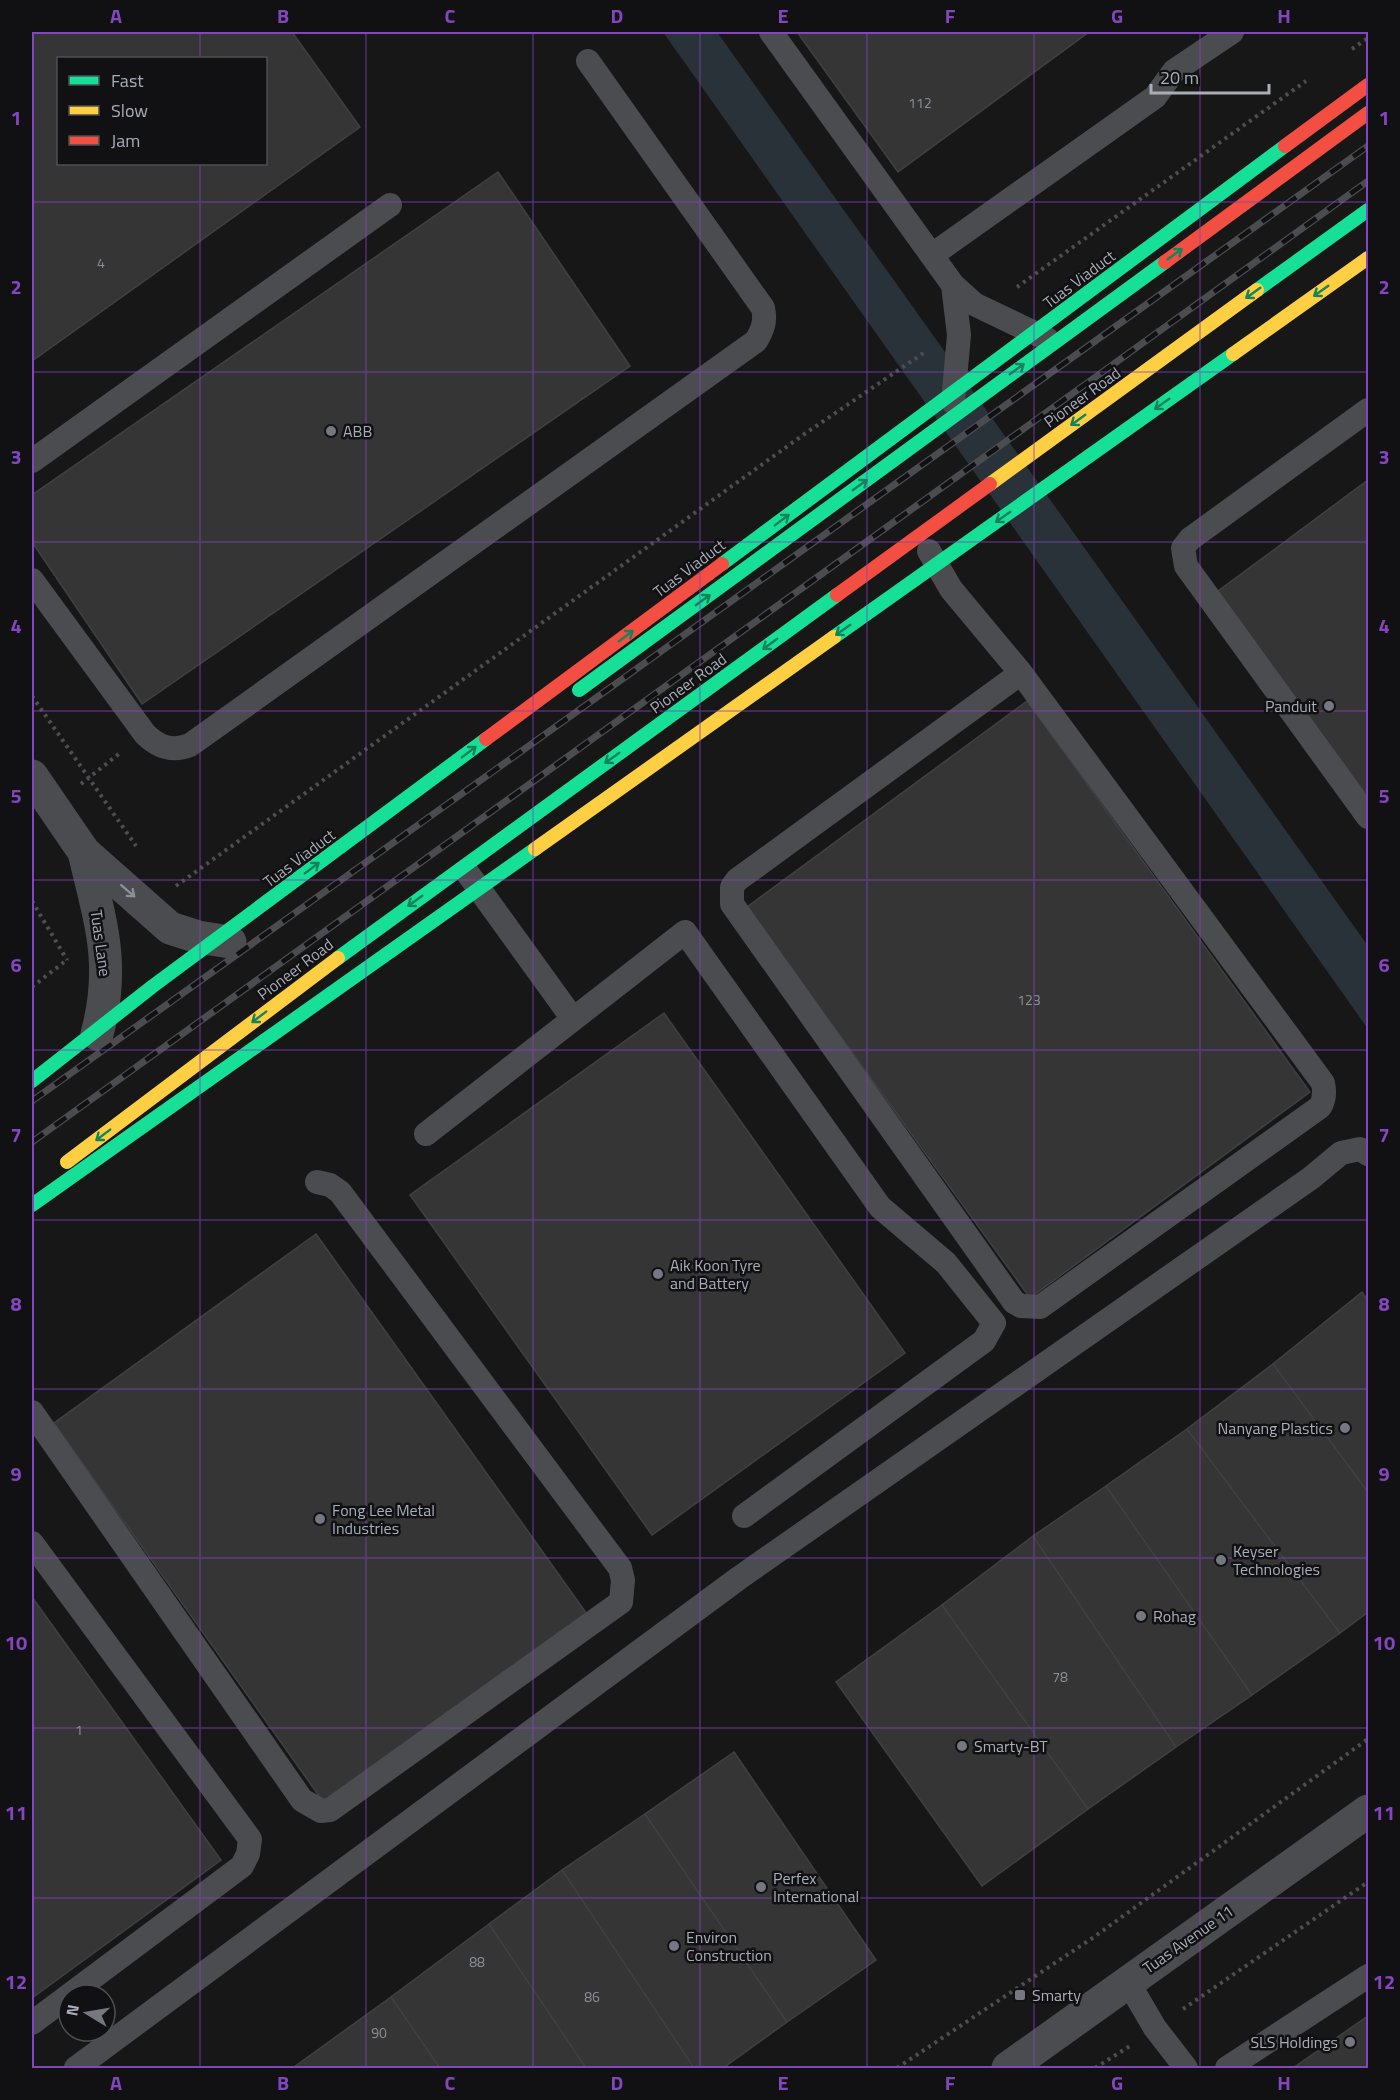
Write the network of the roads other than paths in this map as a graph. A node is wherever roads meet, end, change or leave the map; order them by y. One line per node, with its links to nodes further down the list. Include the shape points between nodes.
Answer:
1 (771, 32): 8 (lane)
2 (1232, 32): 8 (lane, via 1174,71 1155,98)
3 (588, 61): 16 (lane, via 763,308 763,329 756,341 190,745 180,748 156,744 145,734)
4 (1368, 86): 28 (main road, Tuas Viaduct, one-way to 4, bridge, via 162,979)
5 (1368, 112): 11 (main road, one-way to 5)
6 (390, 205): 14 (lane)
7 (1368, 210): 15 (main road, Pioneer Road, one-way to 15)
8 (932, 255): 10 (lane)
9 (1368, 258): 33 (main road, one-way to 33, bridge)
10 (953, 285): 11 (lane, via 974,304); 13 (lane)
11 (1055, 342): 13 (main road, one-way to 11)
12 (1368, 410): 21 (lane, via 1190,538 1183,548 1186,566)
13 (951, 418): 18 (main road, one-way to 13)
14 (32, 461)
15 (919, 535): 17 (lane, via 951,589); 23 (main road, Pioneer Road, one-way to 23)
16 (32, 579)
17 (1021, 673): 17 (lane, via 1323,1083 1324,1095 1320,1107 1040,1307 1030,1308 1014,1302 732,904 731,896 737,880)
18 (572, 695)
19 (477, 764): 24 (main road)
20 (32, 776): 22 (street, Tuas Lane)
21 (1368, 817)
22 (84, 852): 24 (street, Tuas Lane, one-way to 24, via 177,932); 26 (street, Tuas Lane, via 103,934 107,987)
23 (463, 867): 25 (lane); 31 (main road, Pioneer Road, one-way to 31)
24 (230, 942): 26 (main road)
25 (573, 1019): 29 (lane); 35 (lane, via 685,932 880,1208 946,1263 994,1323 984,1341)
26 (97, 1034): 27 (main road)
27 (32, 1073)
28 (32, 1081)
29 (426, 1134)
30 (1368, 1154): 41 (lane, via 1360,1149 1341,1153 1311,1178 739,1578)
31 (41, 1181)
32 (317, 1182): 34 (lane, via 340,1192 620,1568 624,1580 621,1602 330,1810 321,1812 302,1800)
33 (32, 1205)
34 (32, 1412)
35 (744, 1516)
36 (32, 1543): 40 (lane, via 250,1839 242,1866)
37 (1368, 1811): 39 (street, Tuas Avenue 11)
38 (1368, 1976): 44 (lane)
39 (1128, 1982): 42 (street, Tuas Avenue 11); 43 (lane, via 1155,2028)
40 (32, 2023)
41 (76, 2068)
42 (1008, 2068)
43 (1186, 2068)
44 (1227, 2068)

